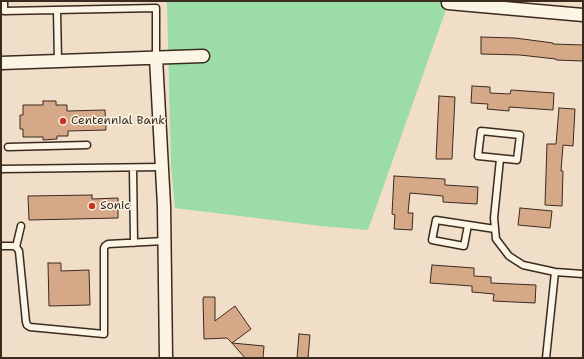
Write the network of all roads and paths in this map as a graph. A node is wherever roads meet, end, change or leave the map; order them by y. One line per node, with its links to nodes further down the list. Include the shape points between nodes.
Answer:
1 (4, 1): 4 (lane, via 4,11)
2 (448, 3): 3 (street)
3 (554, 6): 5 (street)
4 (57, 10): 7 (lane, via 156,8); 8 (lane)
5 (583, 15)
6 (203, 56): 7 (street)
7 (156, 58): 8 (street); 13 (street)
8 (58, 62): 9 (street)
9 (1, 63)
10 (87, 146): 11 (lane)
11 (8, 147)
12 (500, 159): 12 (lane, via 517,160 520,135 481,131 478,156); 18 (lane)
13 (162, 167): 14 (lane); 19 (street)
14 (133, 168): 15 (lane); 20 (lane)
15 (1, 169)
16 (468, 225): 16 (lane, via 436,220 432,240 464,246); 18 (lane)
17 (21, 226): 22 (lane)
18 (495, 229): 23 (lane, via 496,240 509,256 523,266)
19 (164, 241): 20 (lane); 25 (street)
20 (134, 243): 22 (lane, via 108,244 104,248 104,334 27,325 19,251)
21 (1, 246): 22 (lane)
22 (16, 247)
23 (555, 272): 24 (lane); 26 (lane)
24 (583, 274)
25 (166, 358)
26 (546, 358)

